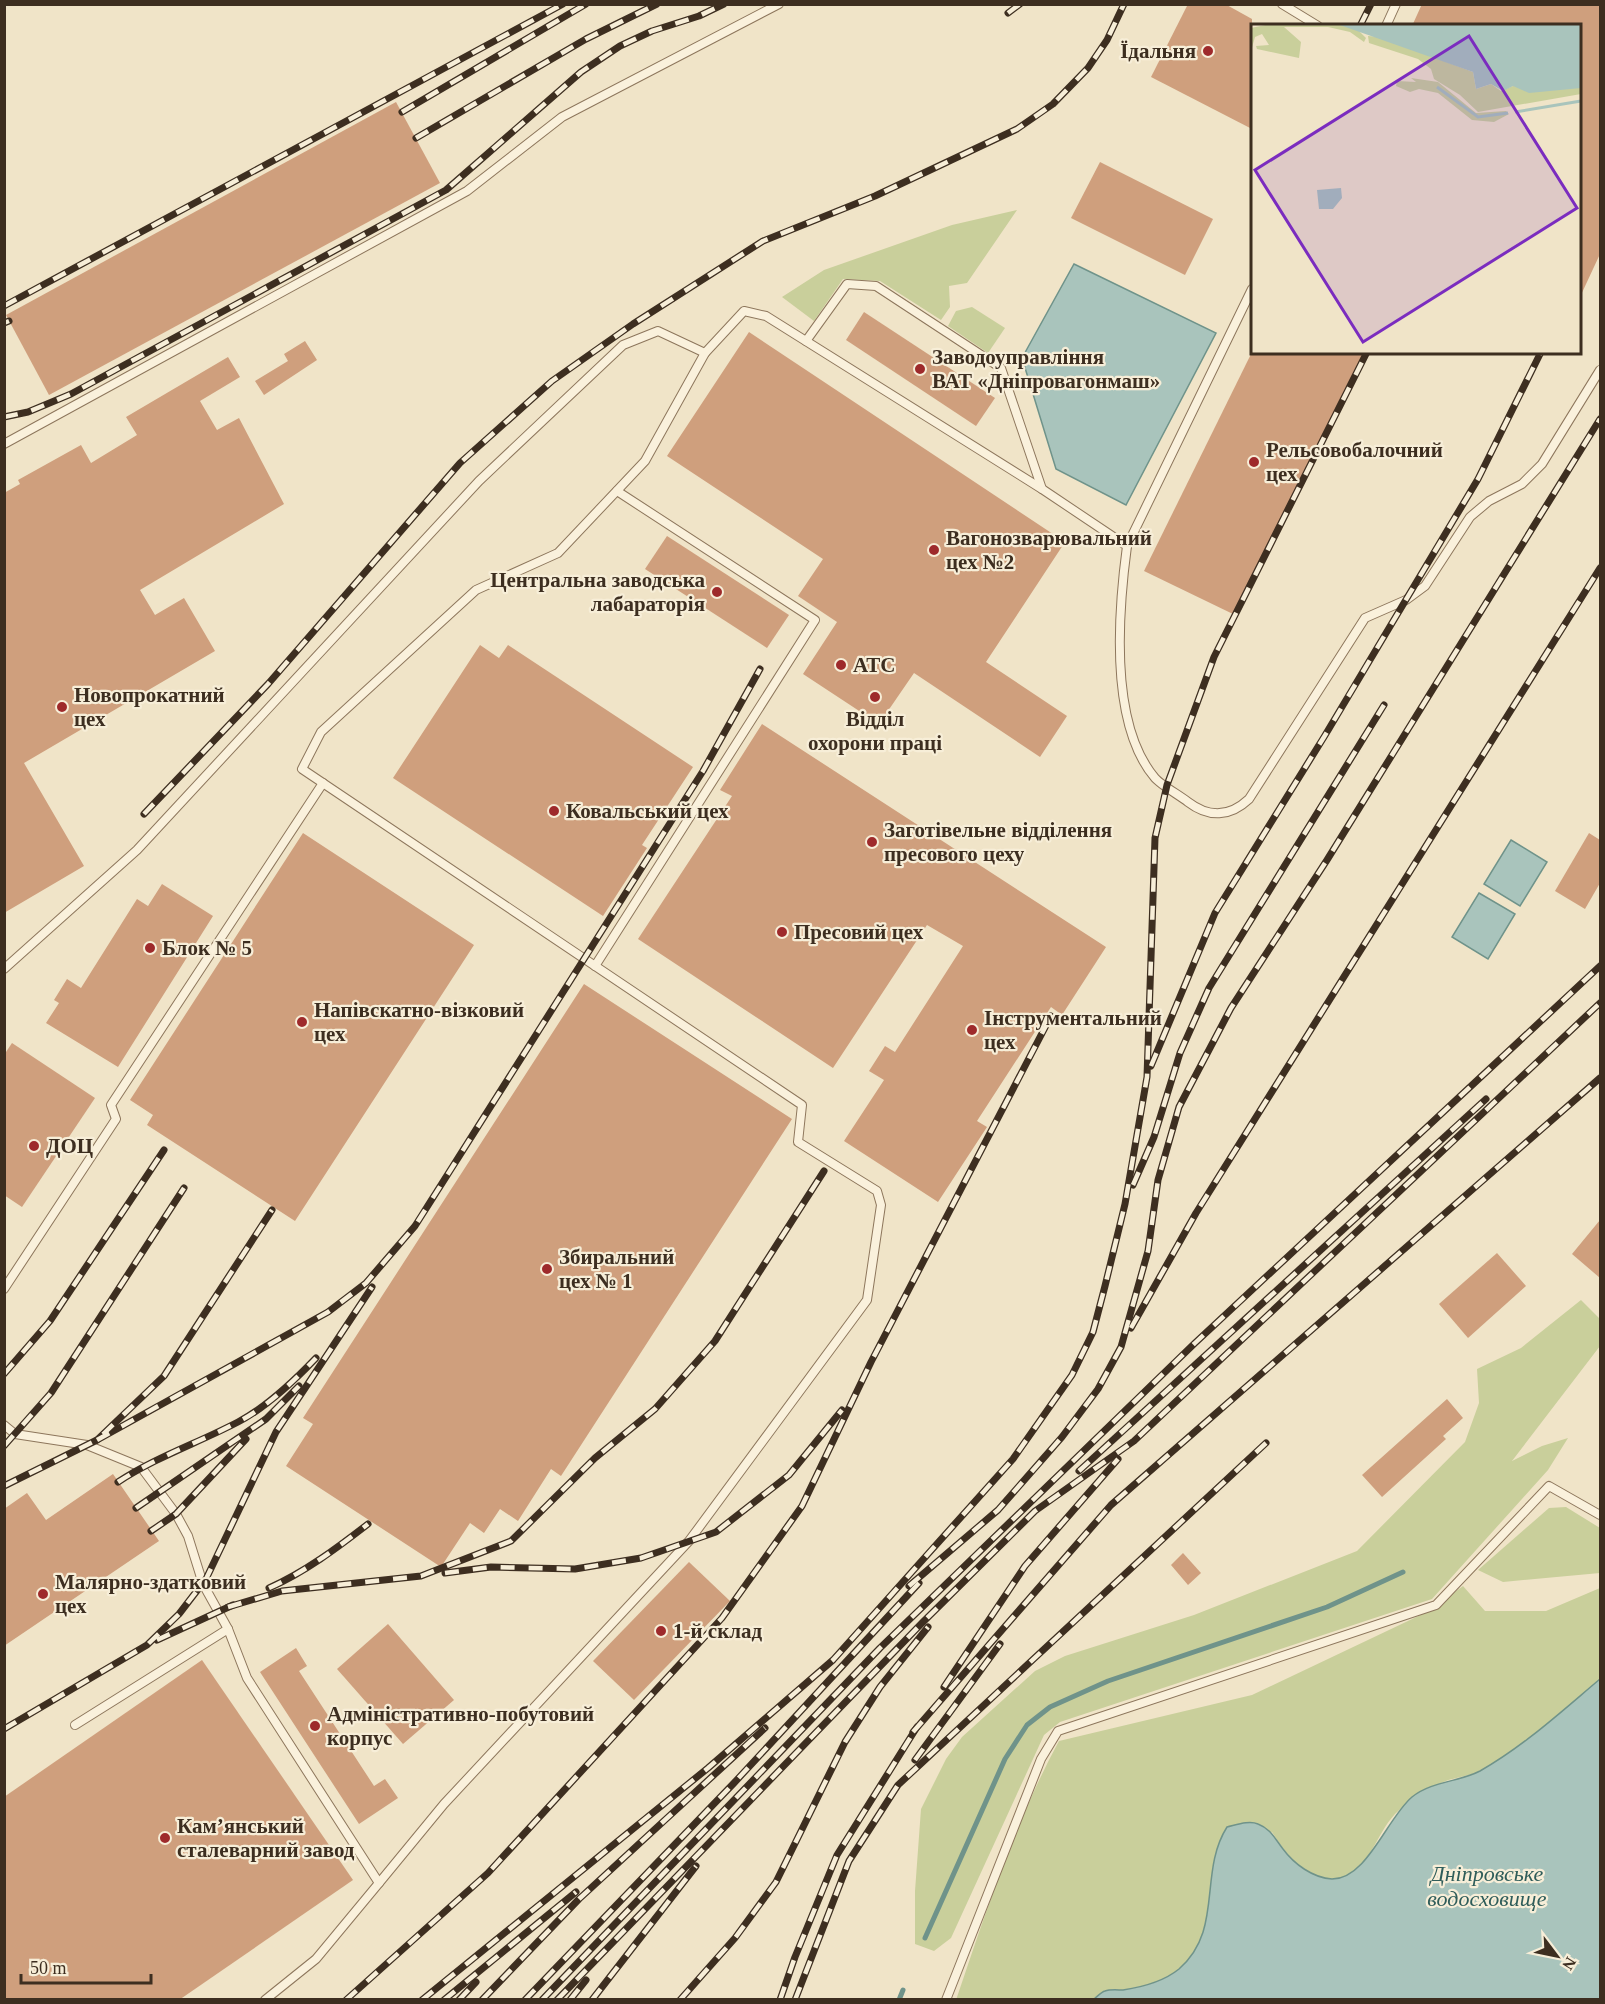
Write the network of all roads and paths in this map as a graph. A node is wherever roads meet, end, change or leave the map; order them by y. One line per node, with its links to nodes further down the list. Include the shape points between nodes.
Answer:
1 (779, 4): 10 (lane, via 562,117 467,191)
2 (1282, 4): 4 (lane)
3 (1396, 4): 5 (lane)
4 (1315, 24)
5 (1387, 24)
6 (1251, 291): 13 (lane)
7 (806, 341): 8 (lane, via 766,316 744,311); 11 (lane); 11 (lane, via 846,284 876,286 1001,368)
8 (705, 353): 12 (lane, via 645,461); 16 (lane, via 658,331 623,345 479,481 137,850)
9 (1600, 370): 13 (lane, via 1542,464 1522,484 1489,501 1470,517 1425,586 1406,600 1365,618 1249,799 1228,813 1196,808 1156,779 1133,743 1123,701 1120,597)
10 (4, 444)
11 (1042, 489): 13 (lane)
12 (617, 491): 14 (lane, via 558,553 476,590 321,732 302,769); 15 (lane, via 815,620)
13 (1127, 546)
14 (323, 783): 15 (lane); 17 (lane, via 111,1104 116,1119)
15 (595, 966): 22 (lane, via 802,1105 798,1142 877,1191 881,1205 867,1300 689,1541 444,1804)
16 (4, 969)
17 (4, 1289)
18 (4, 1425): 20 (lane, via 15,1434 87,1445 141,1467 177,1514 203,1584)
19 (1600, 1515): 24 (lane, via 1549,1486 1436,1605 1058,1731 1041,1759)
20 (228, 1629): 21 (lane); 22 (lane, via 247,1678)
21 (75, 1725)
22 (379, 1883): 23 (lane, via 316,1959)
23 (265, 2000)
24 (946, 2000)

